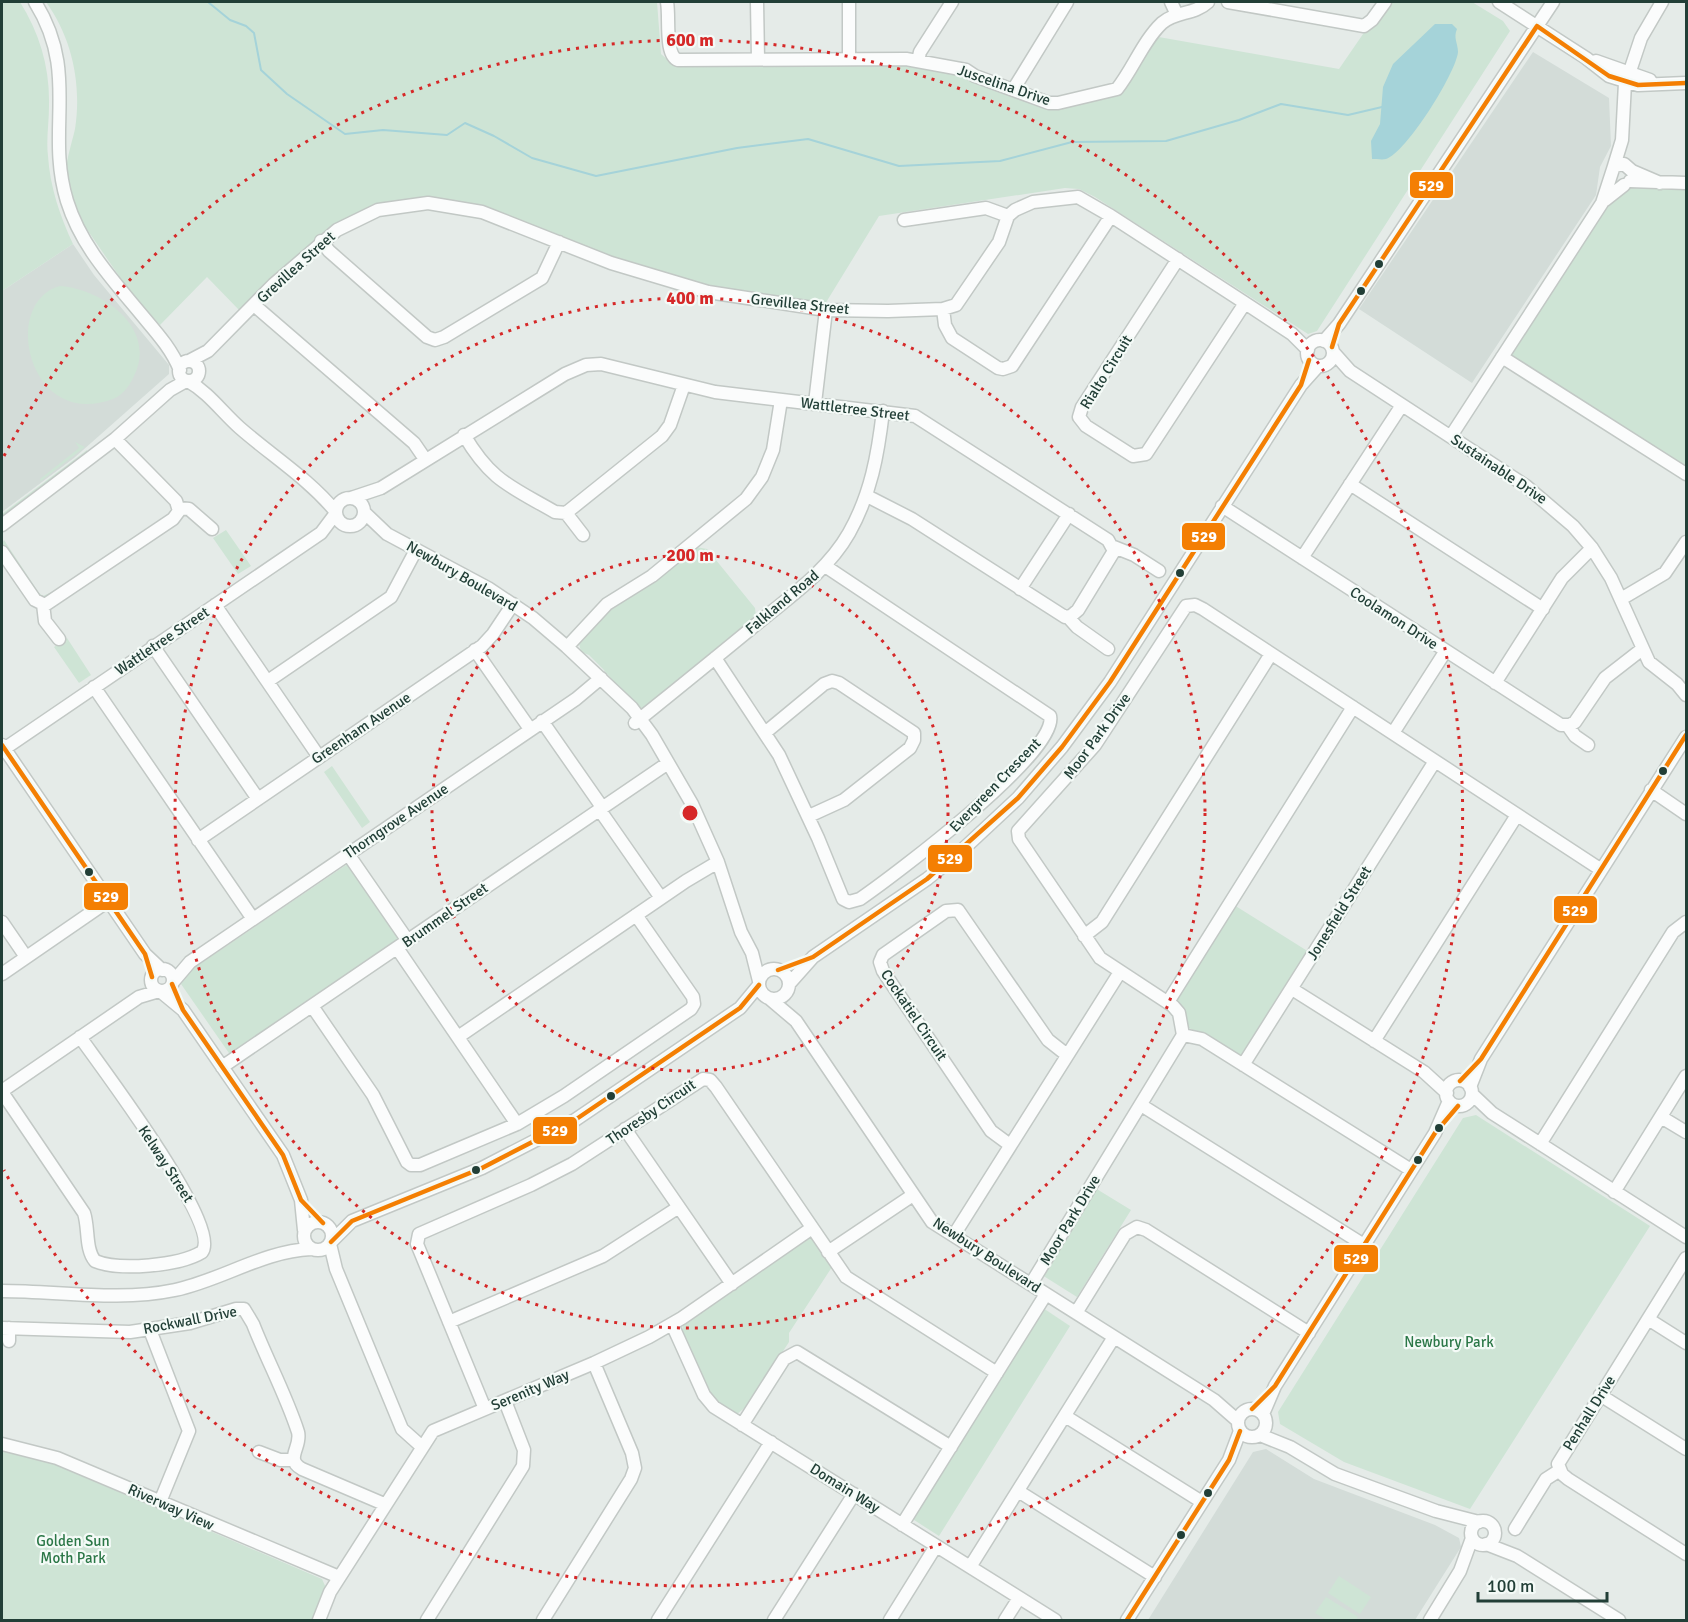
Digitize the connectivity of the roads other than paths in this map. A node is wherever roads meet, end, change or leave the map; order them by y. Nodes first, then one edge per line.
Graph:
1 (35, 2) edge
2 (667, 2) edge
3 (757, 2) edge
4 (849, 2) edge
5 (952, 2) edge
6 (1067, 2) edge
7 (1171, 2) edge
8 (1208, 2) edge
9 (1228, 2) edge
10 (1385, 2) edge
11 (1499, 2) edge
12 (1552, 2) edge
13 (1662, 2) edge
14 (1297, 8) edge
15 (1177, 15) junction
16 (1537, 26) junction
17 (849, 58) junction
18 (758, 59) junction
19 (918, 61) junction
20 (1627, 78) junction
21 (1686, 83) edge
22 (1013, 90) junction
23 (1622, 140) junction
24 (1614, 166) junction
25 (1628, 176) junction
26 (1611, 180) junction
27 (1686, 183) edge
28 (1602, 202) junction
29 (1008, 216) junction
30 (1111, 216) junction
31 (904, 220) dead end
32 (321, 241) junction
33 (559, 242) junction
34 (1178, 259) junction
35 (1245, 303) junction
36 (254, 305) junction
37 (943, 309) junction
38 (826, 310) junction
39 (1321, 353) junction
40 (1502, 357) junction
41 (189, 371) junction
42 (684, 385) junction
43 (781, 400) junction
44 (815, 403) junction
45 (1402, 405) junction
46 (883, 411) junction
47 (464, 435) junction
48 (1450, 436) junction
49 (115, 439) junction
50 (425, 459) junction
51 (1686, 474) edge
52 (1350, 484) junction
53 (381, 488) junction
54 (318, 491) junction
55 (867, 496) junction
56 (348, 498) junction
57 (1222, 506) junction
58 (179, 508) junction
59 (336, 512) junction
60 (365, 512) junction
61 (566, 513) junction
62 (1069, 514) junction
63 (2, 525) edge
64 (349, 526) junction
65 (212, 529) dead end
66 (321, 533) junction
67 (387, 534) junction
68 (583, 535) dead end
69 (1686, 542) edge
70 (1114, 548) junction
71 (1592, 548) junction
72 (416, 550) junction
73 (2, 552) edge
74 (1302, 558) junction
75 (825, 566) junction
76 (1159, 571) dead end
77 (1020, 589) junction
78 (1621, 598) junction
79 (43, 604) junction
80 (215, 604) junction
81 (513, 604) junction
82 (1543, 609) junction
83 (1068, 617) junction
84 (59, 639) dead end
85 (153, 646) junction
86 (567, 646) junction
87 (1108, 649) dead end
88 (475, 650) junction
89 (1641, 650) junction
90 (1445, 652) junction
91 (1271, 654) junction
92 (716, 658) junction
93 (601, 678) junction
94 (268, 681) junction
95 (1495, 683) junction
96 (1682, 685) edge
97 (94, 687) junction
98 (1686, 695) edge
99 (1353, 707) junction
100 (542, 721) junction
101 (638, 721) junction
102 (1568, 726) junction
103 (530, 729) junction
104 (766, 732) junction
105 (1393, 733) junction
106 (1686, 737) edge
107 (1588, 745) dead end
108 (3, 747) edge
109 (319, 757) junction
110 (1435, 761) junction
111 (668, 763) junction
112 (1651, 790) junction
113 (258, 799) junction
114 (601, 808) junction
115 (1517, 814) junction
116 (1686, 814) edge
117 (809, 816) junction
118 (198, 840) junction
119 (348, 854) junction
120 (718, 862) junction
121 (1600, 869) junction
122 (661, 898) junction
123 (108, 901) junction
124 (636, 915) junction
125 (253, 919) junction
126 (2, 922) edge
127 (1686, 922) edge
128 (1084, 936) junction
129 (403, 944) junction
130 (752, 952) junction
131 (26, 957) junction
132 (813, 957) junction
133 (190, 962) junction
134 (775, 970) junction
135 (1120, 972) junction
136 (2, 974) edge
137 (157, 974) junction
138 (173, 983) junction
139 (759, 983) junction
140 (789, 986) junction
141 (1292, 989) junction
142 (159, 991) junction
143 (139, 997) junction
144 (769, 998) junction
145 (1168, 1002) junction
146 (312, 1006) junction
147 (741, 1008) junction
148 (183, 1010) junction
149 (796, 1021) junction
150 (1183, 1035) junction
151 (81, 1037) junction
152 (458, 1037) junction
153 (1374, 1041) junction
154 (1067, 1055) junction
155 (1244, 1065) junction
156 (222, 1068) junction
157 (1686, 1076) edge
158 (2, 1092) edge
159 (1459, 1093) junction
160 (1141, 1105) junction
161 (1661, 1117) junction
162 (518, 1124) junction
163 (626, 1129) junction
164 (1686, 1132) edge
165 (1540, 1144) junction
166 (1010, 1145) junction
167 (1411, 1170) junction
168 (1614, 1192) junction
169 (913, 1195) junction
170 (301, 1200) junction
171 (679, 1207) junction
172 (352, 1221) junction
173 (324, 1223) junction
174 (812, 1228) junction
175 (304, 1231) junction
176 (954, 1235) junction
177 (1686, 1238) edge
178 (330, 1243) junction
179 (1364, 1245) junction
180 (312, 1249) junction
181 (280, 1252) junction
182 (828, 1252) junction
183 (1686, 1258) edge
184 (336, 1269) junction
185 (732, 1284) junction
186 (1031, 1284) junction
187 (2, 1291) edge
188 (1046, 1294) junction
189 (1076, 1313) junction
190 (1648, 1319) junction
191 (449, 1322) junction
192 (672, 1324) junction
193 (5, 1328) edge
194 (150, 1330) junction
195 (1309, 1333) junction
196 (1114, 1337) junction
197 (9, 1341) dead end
198 (1686, 1343) edge
199 (594, 1364) junction
200 (998, 1372) junction
201 (1600, 1395) junction
202 (1214, 1400) junction
203 (505, 1401) junction
204 (485, 1409) junction
205 (1257, 1413) junction
206 (1065, 1416) junction
207 (742, 1425) junction
208 (1247, 1431) junction
209 (771, 1442) junction
210 (2, 1444) edge
211 (421, 1446) junction
212 (951, 1447) junction
213 (1290, 1447) junction
214 (1686, 1449) edge
215 (259, 1452) dead end
216 (293, 1460) junction
217 (1560, 1470) junction
218 (1018, 1491) junction
219 (854, 1494) junction
220 (160, 1502) junction
221 (1202, 1502) junction
222 (384, 1504) junction
223 (1436, 1511) junction
224 (1479, 1522) junction
225 (902, 1525) junction
226 (1515, 1529) dead end
227 (1494, 1530) junction
228 (1472, 1537) junction
229 (1485, 1544) junction
230 (936, 1546) junction
231 (1686, 1554) edge
232 (1517, 1556) junction
233 (970, 1567) junction
234 (1460, 1571) junction
235 (339, 1577) junction
236 (1155, 1577) junction
237 (1019, 1598) junction
238 (319, 1620) edge
239 (427, 1620) edge
240 (543, 1620) edge
241 (658, 1620) edge
242 (774, 1620) edge
243 (890, 1620) edge
244 (1005, 1620) edge
245 (1055, 1620) edge
246 (1128, 1620) edge
247 (1430, 1620) edge
248 (1619, 1620) edge

1 - 41 street
2 - 18 street, Juscelina Drive
3 - 18 street
4 - 17 street
5 - 19 street
6 - 22 street
7 - 15 street
8 - 15 street, Juscelina Drive
9 - 14 street
10 - 14 street
11 - 16 street
12 - 16 street
13 - 20 street
15 - 22 street, Juscelina Drive
16 - 20 street
16 - 39 street
17 - 18 street, Juscelina Drive
17 - 19 street, Juscelina Drive
19 - 22 street, Juscelina Drive
20 - 21 street
20 - 23 street
23 - 24 street
23 - 25 street
24 - 25 street
24 - 26 street
25 - 26 street
25 - 27 street
25 - 28 street
26 - 28 street
28 - 40 street
29 - 30 street
29 - 31 street
29 - 37 street
30 - 34 street
30 - 37 street
32 - 33 street, Grevillea Street
32 - 33 street
32 - 36 street, Grevillea Street
33 - 38 street, Grevillea Street
34 - 35 street
34 - 35 street, Rialto Circuit
35 - 39 street
36 - 41 street, Grevillea Street
36 - 50 street
37 - 38 street, Grevillea Street
38 - 44 street
39 - 45 street, Sustainable Drive
39 - 57 street
40 - 48 street
40 - 51 street
41 - 49 street
41 - 54 street
42 - 43 street, Wattletree Street
42 - 47 street, Wattletree Street
42 - 61 street
43 - 44 street, Wattletree Street
43 - 86 street
44 - 46 street, Wattletree Street
45 - 48 street, Sustainable Drive
45 - 52 street
46 - 55 street, Falkland Road
46 - 62 street, Wattletree Street
47 - 50 street, Wattletree Street
47 - 61 street
48 - 71 street, Sustainable Drive
49 - 58 street
49 - 63 street
50 - 53 street, Wattletree Street
52 - 74 street
52 - 82 street
53 - 56 street, Wattletree Street
53 - 60 street, Wattletree Street
54 - 56 street
54 - 59 street
55 - 75 street, Falkland Road
55 - 77 street
56 - 59 street
56 - 60 street
57 - 74 street, Coolamon Drive
57 - 132 street
58 - 65 street
58 - 79 street
59 - 64 street
59 - 66 street, Wattletree Street
60 - 64 street
60 - 67 street, Newbury Boulevard
61 - 68 street
62 - 70 street, Wattletree Street
62 - 77 street
64 - 66 street, Wattletree Street
64 - 67 street, Newbury Boulevard
66 - 80 street, Wattletree Street
67 - 72 street, Newbury Boulevard
69 - 78 street
70 - 76 street, Wattletree Street
70 - 83 street
71 - 78 street, Sustainable Drive
71 - 82 street
72 - 81 street, Newbury Boulevard
72 - 94 street
73 - 79 street
74 - 90 street, Coolamon Drive
75 - 92 street, Falkland Road
75 - 117 street, Evergreen Crescent
77 - 83 street
78 - 89 street, Sustainable Drive
79 - 84 street
80 - 85 street, Wattletree Street
80 - 94 street
81 - 86 street, Newbury Boulevard
81 - 88 street, Greenham Avenue
82 - 95 street
83 - 87 street
85 - 97 street, Wattletree Street
85 - 113 street
86 - 93 street, Newbury Boulevard
88 - 103 street
88 - 109 street, Greenham Avenue
89 - 96 street, Sustainable Drive
89 - 102 street
90 - 95 street, Coolamon Drive
90 - 105 street
91 - 99 street, Moor Park Drive
91 - 128 street
91 - 128 street, Moor Park Drive
92 - 101 street, Falkland Road
92 - 104 street, Evergreen Crescent
93 - 100 street, Thorngrove Avenue
93 - 101 street, Newbury Boulevard
94 - 109 street
95 - 102 street, Coolamon Drive
96 - 98 street, Sustainable Drive
97 - 108 street, Wattletree Street
97 - 118 street
99 - 105 street, Moor Park Drive
99 - 145 street
100 - 103 street, Thorngrove Avenue
100 - 114 street
101 - 111 street, Newbury Boulevard
102 - 107 street, Coolamon Drive
103 - 119 street, Thorngrove Avenue
104 - 117 street, Evergreen Crescent
104 - 117 street
105 - 110 street, Moor Park Drive
106 - 112 street
108 - 123 street
109 - 113 street, Greenham Avenue
110 - 115 street, Moor Park Drive
110 - 141 street, Jonesfield Street
111 - 114 street, Brummel Street
111 - 120 street, Newbury Boulevard
112 - 116 street
112 - 121 street
113 - 118 street, Greenham Avenue
114 - 122 street
114 - 129 street, Brummel Street
115 - 121 street, Moor Park Drive
115 - 153 street
118 - 125 street
119 - 125 street, Thorngrove Avenue
119 - 129 street
120 - 122 street
120 - 130 street, Newbury Boulevard
121 - 159 street
122 - 124 street
123 - 131 street
123 - 137 street
124 - 152 street
124 - 162 street
125 - 133 street, Thorngrove Avenue
126 - 131 street
127 - 165 street
128 - 135 street, Moor Park Drive
129 - 146 street, Brummel Street
129 - 152 street
130 - 134 street, Newbury Boulevard
130 - 139 street, Newbury Boulevard
131 - 136 street
132 - 134 street
132 - 140 street
133 - 137 street, Thorngrove Avenue
133 - 138 street, Thorngrove Avenue
134 - 139 street
134 - 140 street
135 - 145 street, Moor Park Drive
135 - 154 street
137 - 138 street
137 - 142 street
137 - 143 street
138 - 142 street
138 - 148 street
139 - 144 street
139 - 147 street
140 - 144 street
140 - 149 street, Newbury Boulevard
141 - 153 street
141 - 155 street, Jonesfield Street
142 - 143 street
142 - 148 street
143 - 151 street
144 - 147 street
144 - 149 street, Newbury Boulevard
145 - 150 street, Moor Park Drive
146 - 156 street, Brummel Street
146 - 162 street
147 - 172 street
148 - 156 street
149 - 169 street, Newbury Boulevard
150 - 155 street
150 - 160 street, Moor Park Drive
151 - 158 street
151 - 158 street, Kelway Street
152 - 162 street
153 - 159 street
154 - 166 street
154 - 166 street, Cockatiel Circuit
155 - 167 street
156 - 170 street
157 - 161 street
159 - 165 street
159 - 167 street
160 - 179 street
160 - 186 street, Moor Park Drive
161 - 164 street
161 - 168 street
163 - 171 street
163 - 174 street, Thoresby Circuit
163 - 191 street, Thoresby Circuit
165 - 168 street
166 - 176 street
167 - 179 street
168 - 177 street
169 - 176 street, Newbury Boulevard
169 - 182 street
170 - 173 street
170 - 175 street
171 - 185 street
171 - 191 street
172 - 173 street
172 - 178 street
173 - 175 street
173 - 178 street
174 - 182 street, Thoresby Circuit
174 - 185 street, Serenity Way
175 - 180 street
175 - 181 street
176 - 186 street, Newbury Boulevard
178 - 180 street
178 - 184 street
179 - 195 street
180 - 181 street
180 - 184 street
181 - 187 street
182 - 200 street, Thoresby Circuit
183 - 190 street, Penhall Drive
184 - 211 street
185 - 192 street, Serenity Way
186 - 188 street, Newbury Boulevard
188 - 189 street, Newbury Boulevard
188 - 200 street
189 - 195 street
189 - 196 street, Newbury Boulevard
190 - 198 street
190 - 201 street, Penhall Drive
191 - 204 street, Thoresby Circuit
192 - 199 street, Serenity Way
192 - 207 street, Domain Way
193 - 194 street, Rockwall Drive
193 - 197 street, Rockwall Drive
194 - 216 street, Rockwall Drive
194 - 220 street
195 - 205 street
196 - 202 street, Newbury Boulevard
196 - 206 street
199 - 203 street, Serenity Way
199 - 240 street
200 - 212 street
201 - 214 street
201 - 217 street, Penhall Drive
202 - 205 street, Newbury Boulevard
202 - 208 street, Newbury Boulevard
203 - 204 street, Serenity Way
203 - 239 street
204 - 211 street, Serenity Way
205 - 208 street
205 - 208 street
205 - 213 street, Newbury Boulevard
206 - 218 street
206 - 221 street
207 - 209 street, Domain Way
207 - 212 street
208 - 213 street, Newbury Boulevard
208 - 221 street
209 - 219 street, Domain Way
209 - 241 street
210 - 220 street, Riverway View
211 - 222 street, Serenity Way
212 - 225 street
213 - 223 street, Newbury Boulevard
215 - 216 street
216 - 222 street
217 - 226 street
217 - 231 street, Penhall Drive
218 - 233 street
218 - 236 street
219 - 225 street, Domain Way
219 - 242 street
220 - 235 street, Riverway View
221 - 236 street
222 - 235 street, Serenity Way
223 - 224 street, Newbury Boulevard
223 - 228 street, Newbury Boulevard
224 - 227 street
224 - 228 street
225 - 230 street, Domain Way
227 - 229 street
227 - 232 street
228 - 229 street
228 - 234 street
229 - 232 street
229 - 234 street
230 - 233 street, Domain Way
230 - 243 street
232 - 248 street
233 - 237 street, Domain Way
234 - 247 street
235 - 238 street, Serenity Way
236 - 246 street
237 - 244 street
237 - 245 street, Domain Way

